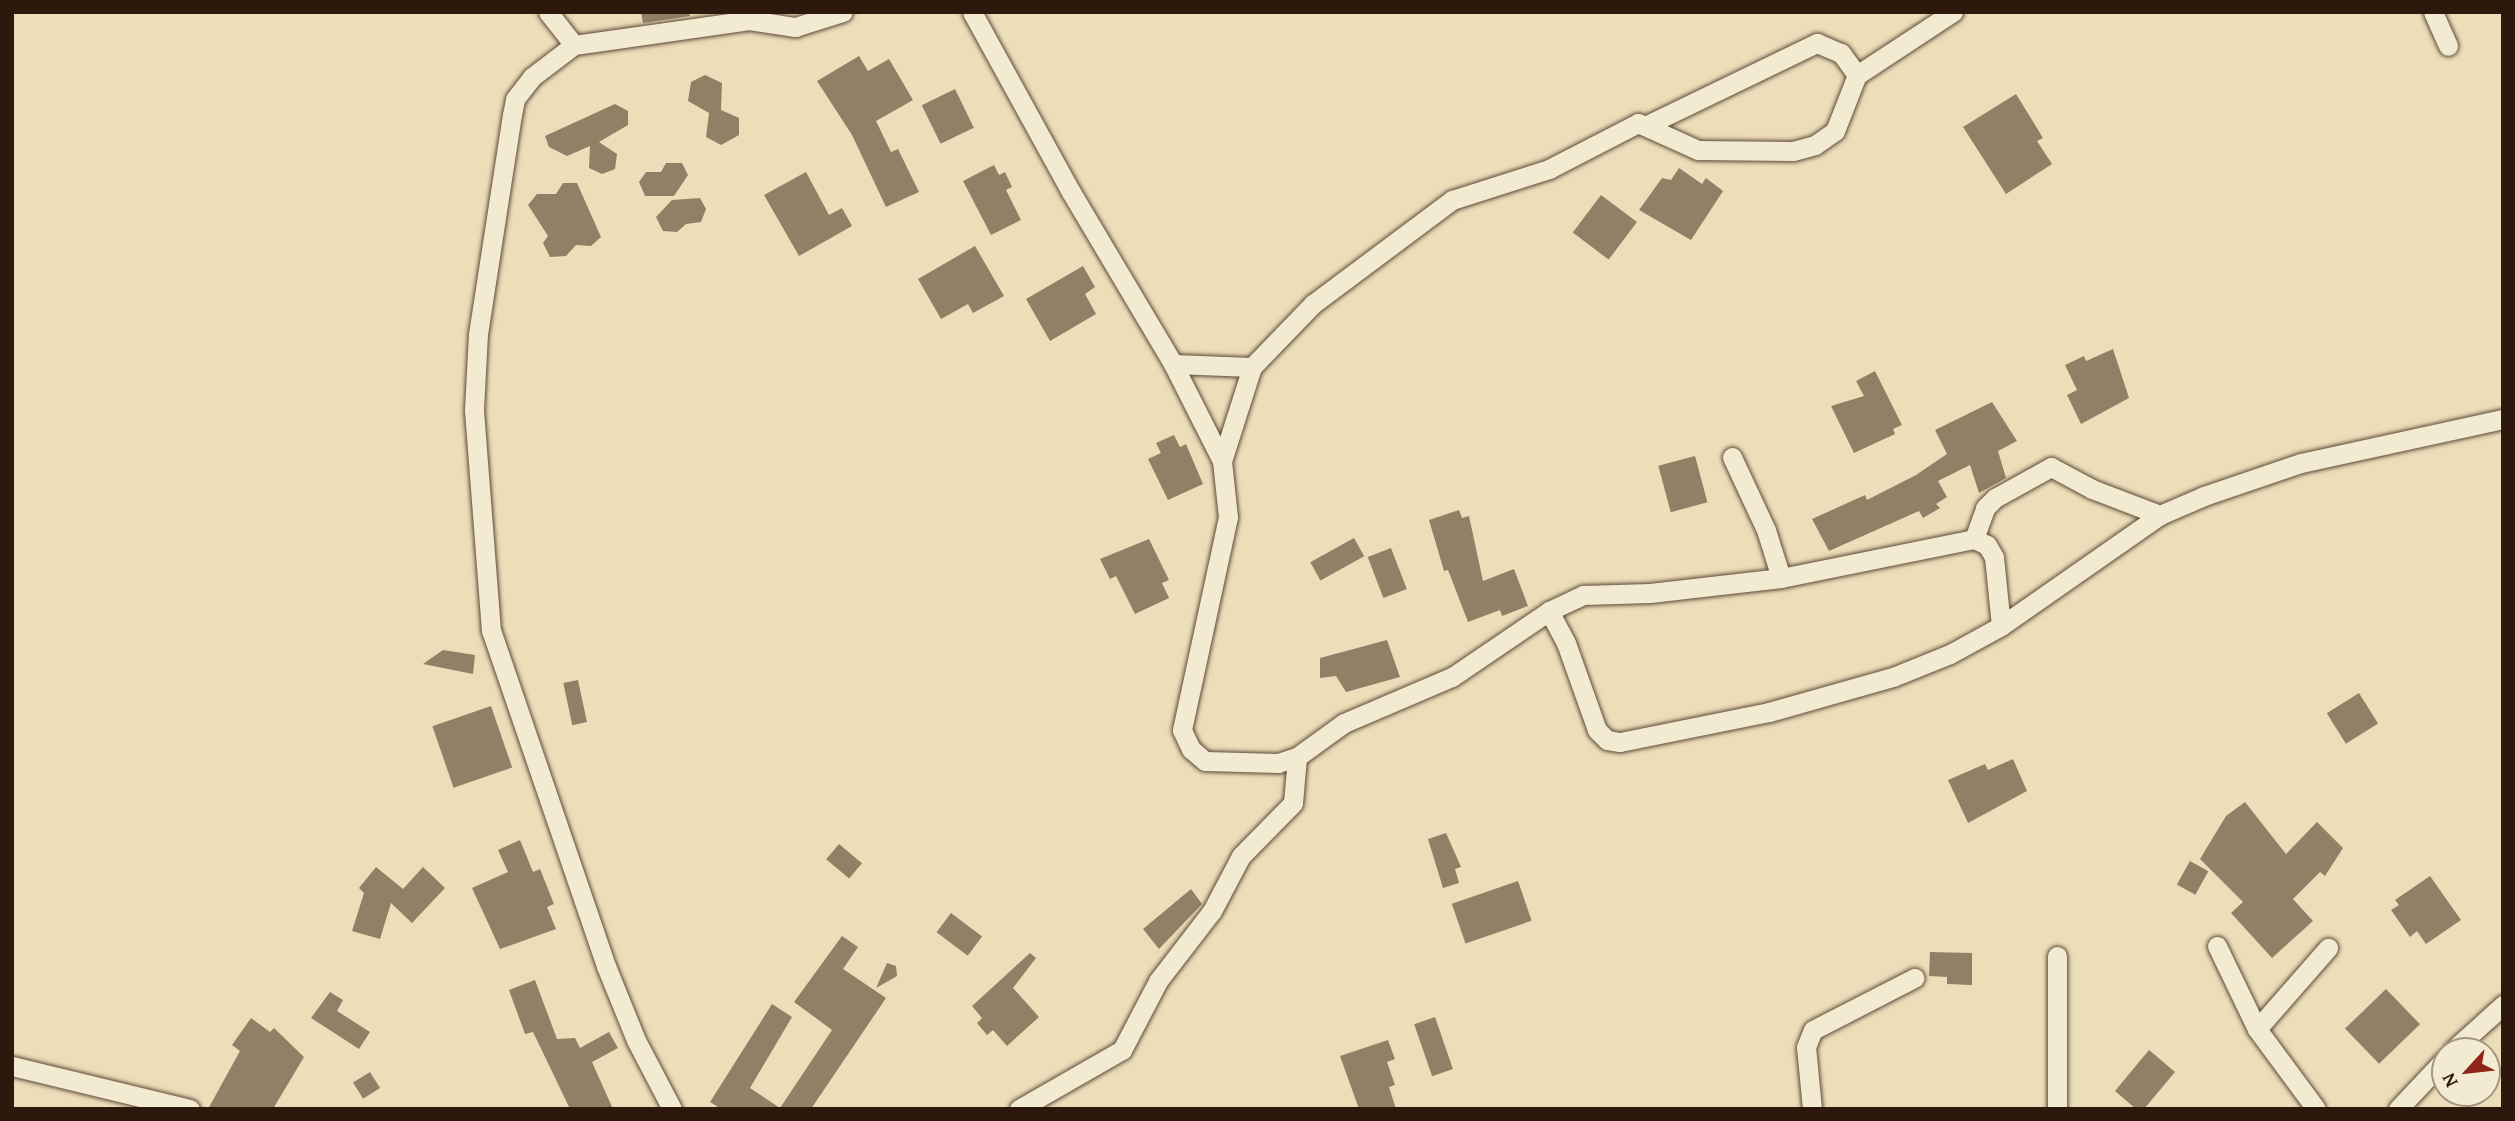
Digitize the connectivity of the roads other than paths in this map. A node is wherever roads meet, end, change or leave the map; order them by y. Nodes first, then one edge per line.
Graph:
1 (548, 12) edge
2 (843, 12) edge
3 (972, 12) edge
4 (1953, 12) edge
5 (2433, 12) edge
6 (574, 45) junction
7 (2448, 46) dead end
8 (1857, 75) junction
9 (1647, 125) junction
10 (1172, 364) junction
11 (1252, 367) junction
12 (2503, 419) edge
13 (1732, 457) dead end
14 (1222, 461) junction
15 (2160, 515) junction
16 (1975, 539) junction
17 (1781, 578) junction
18 (1549, 611) junction
19 (2001, 626) junction
20 (1297, 757) junction
21 (2217, 946) dead end
22 (2328, 947) dead end
23 (2057, 956) dead end
24 (1914, 978) dead end
25 (2503, 1005) edge
26 (2258, 1029) junction
27 (2468, 1037) edge
28 (12, 1066) edge
29 (2431, 1074) edge
30 (190, 1109) edge
31 (672, 1109) edge
32 (1018, 1109) edge
33 (1812, 1109) edge
34 (2057, 1109) edge
35 (2316, 1109) edge
36 (2398, 1109) edge

1 - 6 street
2 - 6 street
3 - 10 street
4 - 8 street
5 - 7 street
6 - 31 street
8 - 9 street
8 - 9 street
9 - 11 street
10 - 11 street
10 - 14 street
11 - 14 street
12 - 15 street
13 - 17 street
14 - 20 street
15 - 16 street
15 - 19 street
16 - 17 street
16 - 19 street
17 - 18 street
18 - 19 street
18 - 20 street
20 - 32 street
21 - 26 street
22 - 26 street
23 - 34 street
24 - 33 street
25 - 27 street
26 - 35 street
28 - 30 street
29 - 36 street

